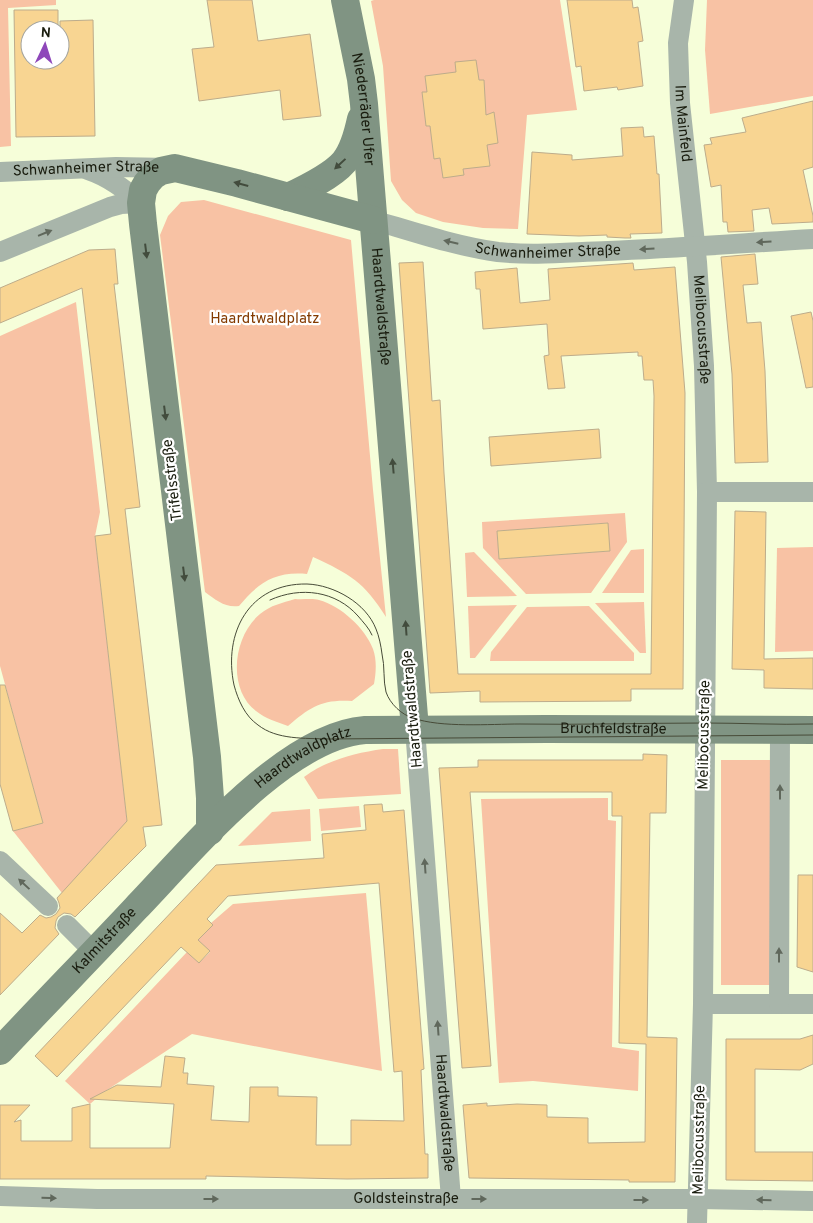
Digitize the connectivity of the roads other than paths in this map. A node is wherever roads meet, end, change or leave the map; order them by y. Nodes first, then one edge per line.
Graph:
1 (345, 0) edge
2 (684, 0) edge
3 (364, 104) junction
4 (82, 168) junction
5 (174, 168) junction
6 (0, 172) edge
7 (288, 197) junction
8 (141, 203) junction
9 (373, 220) junction
10 (813, 239) edge
11 (696, 247) junction
12 (0, 252) edge
13 (707, 492) junction
14 (813, 492) edge
15 (415, 729) junction
16 (704, 730) junction
17 (780, 730) junction
18 (813, 730) edge
19 (207, 757) junction
20 (260, 784) junction
21 (210, 831) junction
22 (0, 861) edge
23 (48, 906) dead end
24 (68, 925) dead end
25 (94, 952) junction
26 (703, 1004) junction
27 (778, 1004) junction
28 (813, 1004) edge
29 (0, 1051) edge
30 (0, 1196) edge
31 (451, 1199) junction
32 (699, 1199) junction
33 (813, 1201) edge
34 (697, 1223) edge

1 - 3 street, Niederräder Ufer
2 - 11 street, Im Mainfeld
3 -> 7 street
3 - 9 street, Niederräder Ufer
4 - 5 street, Schwanheimer Straße
4 - 6 street, Schwanheimer Straße
4 - 8 street
7 -> 5 street, Schwanheimer Straße
5 - 8 street, Trifelsstraße
7 - 9 street, Schwanheimer Straße
12 -> 8 street
8 -> 19 street, Trifelsstraße
11 -> 9 street, Schwanheimer Straße
15 -> 9 street, Haardtwaldstraße
10 -> 11 street, Schwanheimer Straße
11 - 13 street, Melibocusstraße
13 - 14 street
13 - 16 street, Melibocusstraße
15 - 16 street, Bruchfeldstraße
15 - 20 street, Haardtwaldplatz
31 -> 15 street, Haardtwaldstraße
16 - 17 street, Bruchfeldstraße
16 - 26 street, Melibocusstraße
17 - 18 street, Bruchfeldstraße
27 -> 17 street
19 - 20 street, Trifelsstraße
19 - 21 street, Trifelsstraße
20 - 21 street, Haardtwaldplatz
21 - 25 street, Kalmitstraße
23 -> 22 street
24 - 25 street
25 - 29 street, Kalmitstraße
26 - 27 street
26 - 32 street, Melibocusstraße
27 - 28 street
30 -> 31 street, Goldsteinstraße
31 -> 32 street, Goldsteinstraße
33 -> 32 street, Goldsteinstraße
32 - 34 street, Melibocusstraße

